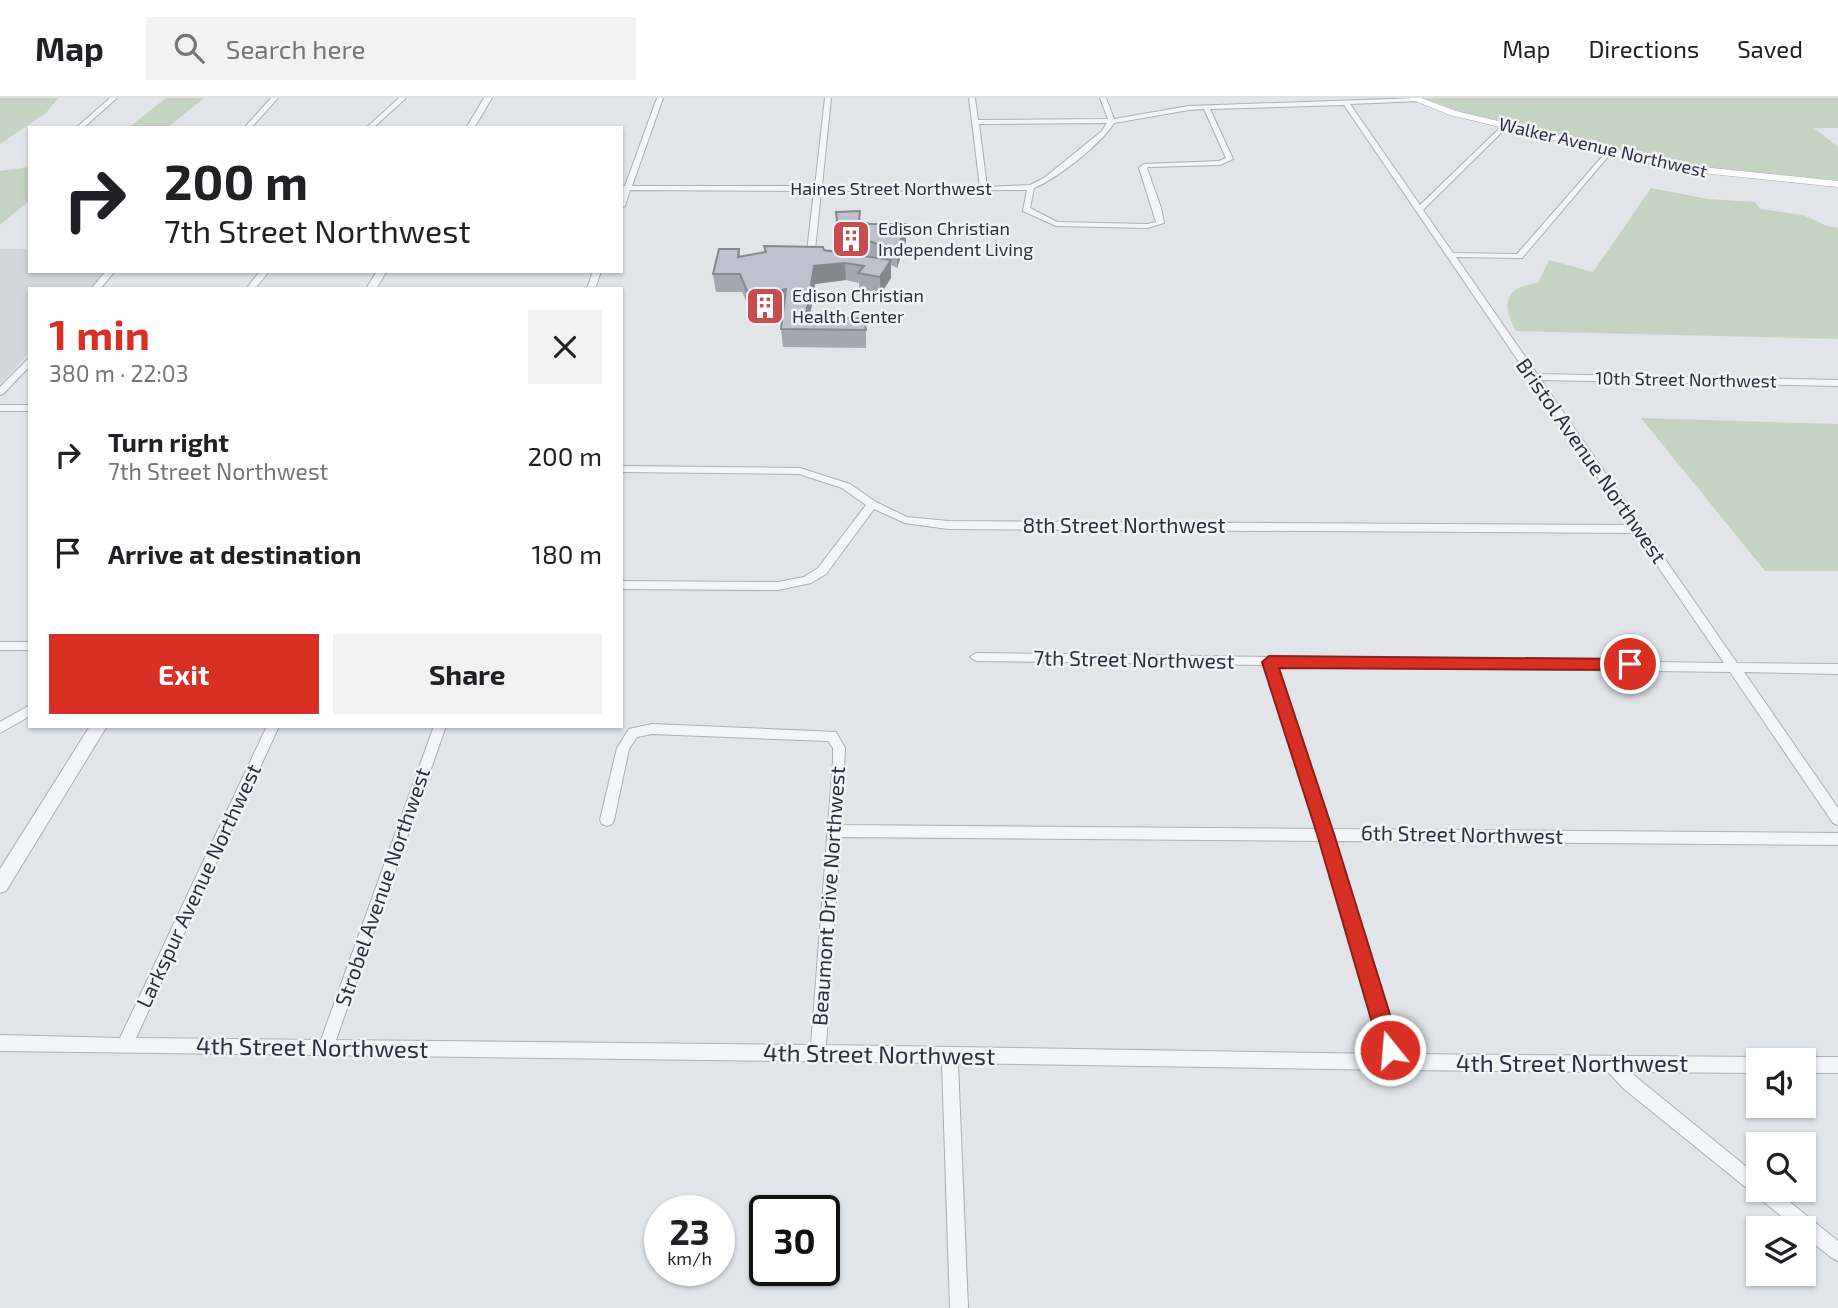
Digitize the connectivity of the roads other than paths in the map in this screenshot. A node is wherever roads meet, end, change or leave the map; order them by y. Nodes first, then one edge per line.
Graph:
1 (114, 98) edge
2 (275, 98) edge
3 (403, 98) edge
4 (488, 98) edge
5 (660, 98) edge
6 (828, 98) edge
7 (972, 98) edge
8 (1103, 98) edge
9 (1416, 99) edge
10 (1345, 102) junction
11 (1206, 107) junction
12 (1112, 121) junction
13 (975, 122) junction
14 (81, 126) edge
15 (249, 126) edge
16 (371, 126) edge
17 (471, 126) edge
18 (1505, 126) junction
19 (1609, 152) junction
20 (1838, 184) edge
21 (1031, 187) junction
22 (625, 188) edge
23 (984, 189) junction
24 (819, 190) junction
25 (1420, 209) junction
26 (1160, 223) joint
27 (1450, 255) junction
28 (810, 261) edge
29 (109, 273) edge
30 (263, 273) edge
31 (97, 287) edge
32 (252, 287) edge
33 (28, 362) edge
34 (1533, 377) junction
35 (1838, 383) edge
36 (0, 392) edge
37 (0, 408) edge
38 (28, 408) edge
39 (623, 469) edge
40 (872, 504) junction
41 (1639, 529) junction
42 (623, 584) edge
43 (0, 646) edge
44 (28, 646) edge
45 (976, 657) dead end
46 (1269, 662) junction
47 (1733, 665) junction
48 (1838, 668) edge
49 (28, 711) edge
50 (0, 728) edge
51 (98, 728) edge
52 (272, 728) edge
53 (439, 728) edge
54 (1838, 819) edge
55 (607, 820) dead end
56 (833, 831) junction
57 (1326, 834) junction
58 (1838, 839) edge
59 (0, 885) edge
60 (0, 1043) edge
61 (124, 1046) junction
62 (326, 1047) junction
63 (818, 1054) junction
64 (950, 1058) junction
65 (1395, 1064) junction
66 (1611, 1064) junction
67 (1746, 1065) edge
68 (1816, 1065) edge
69 (1838, 1065) edge
70 (1746, 1178) edge
71 (1776, 1202) edge
72 (1838, 1252) edge
73 (959, 1308) edge

1 - 14 street
2 - 15 street
3 - 16 street
4 - 17 street
5 - 22 street
6 - 24 street
7 - 13 street
8 - 12 street
9 - 10 street
9 - 18 main road, Walker Avenue Northwest
10 - 11 street
10 - 25 street, Bristol Avenue Northwest
11 - 12 street
11 - 26 street
12 - 13 street
12 - 21 street, Haines Street Northwest
13 - 23 street
18 - 19 main road, Walker Avenue Northwest
18 - 25 street
19 - 20 main road, Walker Avenue Northwest
19 - 27 street
21 - 23 street, Haines Street Northwest
21 - 26 street
22 - 24 street, Haines Street Northwest
23 - 24 street, Haines Street Northwest
24 - 28 street
25 - 27 street, Bristol Avenue Northwest
27 - 34 street, Bristol Avenue Northwest
29 - 31 street
30 - 32 street
33 - 36 street
34 - 35 street, 10th Street Northwest
34 - 41 street, Bristol Avenue Northwest
37 - 38 street
39 - 40 street, 8th Street Northwest
40 - 41 street, 8th Street Northwest
40 - 42 street
41 - 47 street, Bristol Avenue Northwest
43 - 44 street
45 - 46 street, 7th Street Northwest
46 - 47 street, 7th Street Northwest
46 - 57 street
47 - 48 street, 7th Street Northwest
47 - 54 street, Bristol Avenue Northwest
49 - 50 street
51 - 59 street
52 - 61 street, Larkspur Avenue Northwest
53 - 62 street, Strobel Avenue Northwest
55 - 56 street, Beaumont Drive Northwest
56 - 57 street, 6th Street Northwest
56 - 63 street, Beaumont Drive Northwest
57 - 58 street, 6th Street Northwest
57 - 65 street
60 - 61 street, 4th Street Northwest
61 - 62 street, 4th Street Northwest
62 - 63 street, 4th Street Northwest
63 - 64 street, 4th Street Northwest
64 - 65 street, 4th Street Northwest
64 - 73 street
65 - 66 street, 4th Street Northwest
66 - 67 street, 4th Street Northwest
66 - 70 street
68 - 69 street
71 - 72 street

